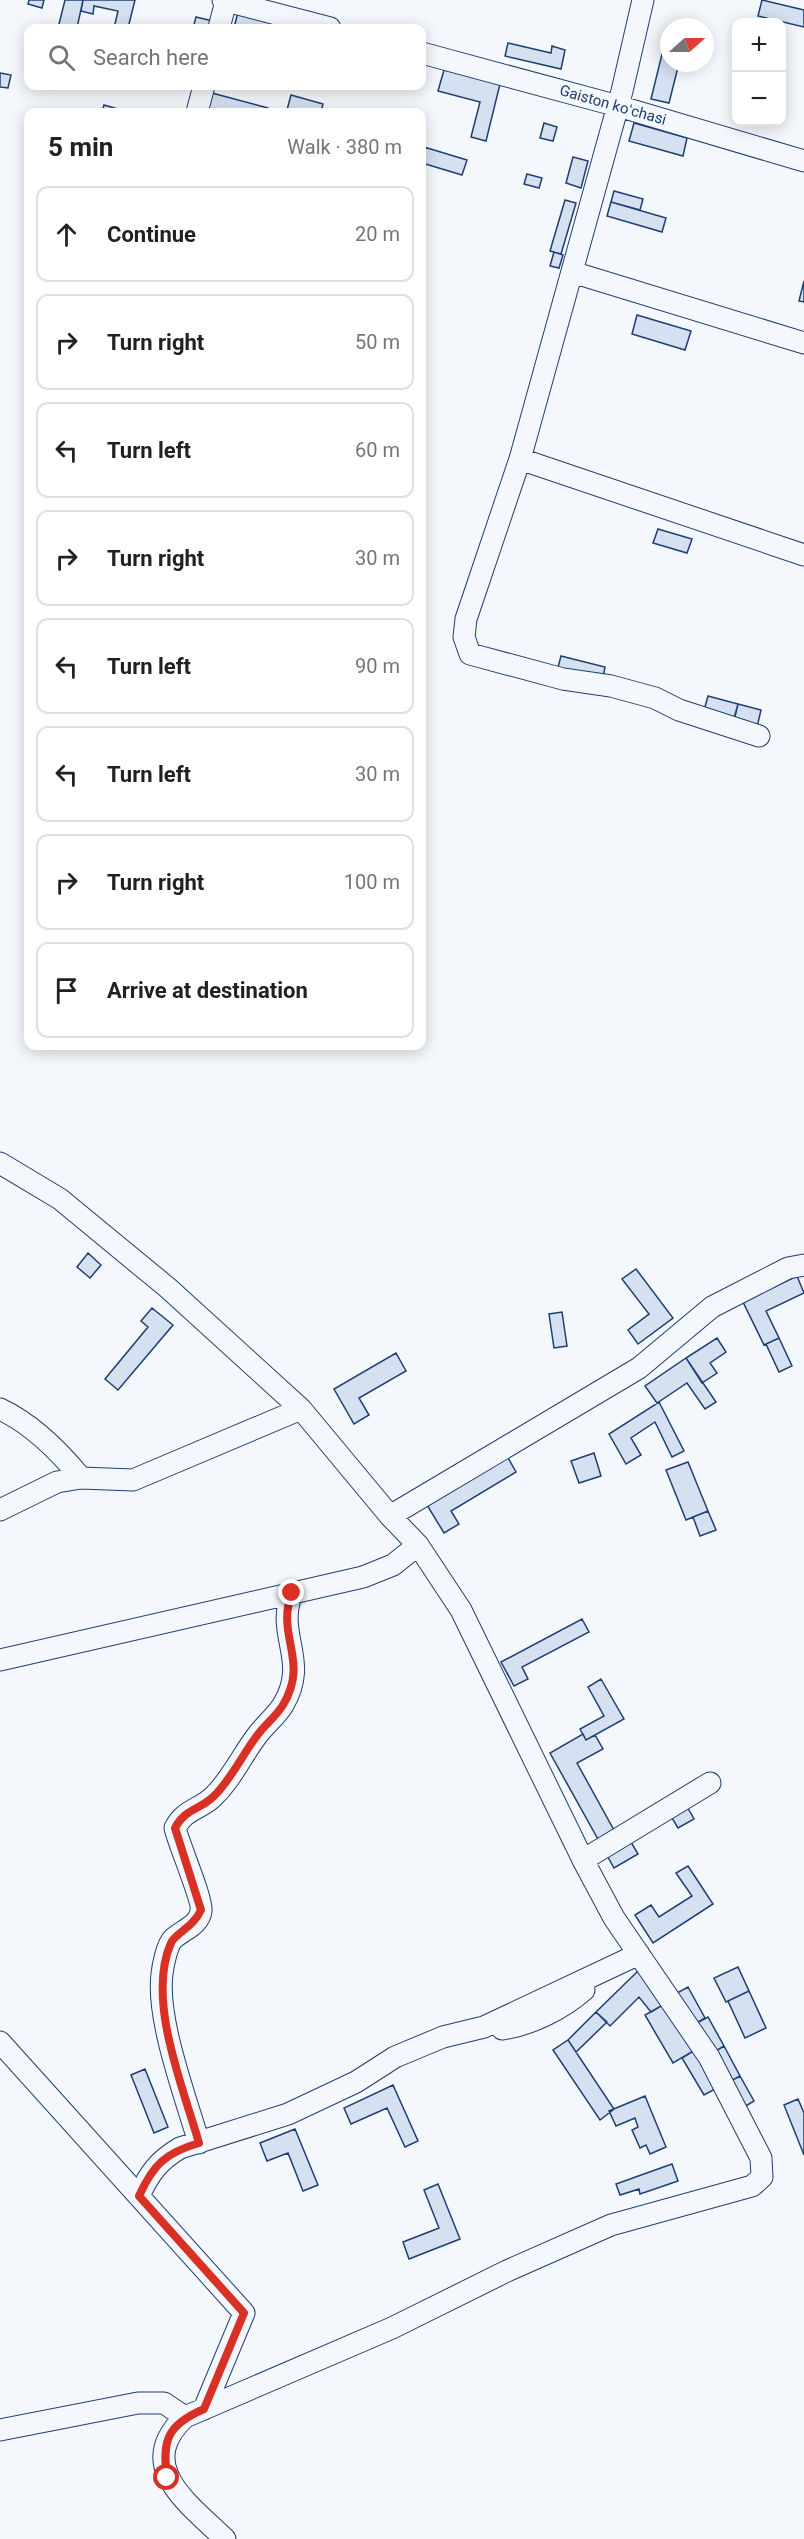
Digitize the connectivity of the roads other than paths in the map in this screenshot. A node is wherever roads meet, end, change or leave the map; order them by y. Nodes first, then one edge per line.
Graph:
1 (225, 0) edge
2 (643, 0) edge
3 (220, 24) edge
4 (315, 24) edge
5 (426, 54) edge
6 (203, 90) edge
7 (618, 105) junction
8 (198, 108) edge
9 (804, 161) edge
10 (572, 272) junction
11 (804, 343) edge
12 (520, 459) junction
13 (804, 555) edge
14 (759, 736) dead end
15 (0, 1163) edge
16 (804, 1265) edge
17 (0, 1409) edge
18 (301, 1409) junction
19 (81, 1478) junction
20 (0, 1510) edge
21 (390, 1516) junction
22 (418, 1545) junction
23 (292, 1593) junction
24 (0, 1660) edge
25 (710, 1783) dead end
26 (583, 1860) junction
27 (639, 1954) junction
28 (0, 2042) edge
29 (199, 2143) junction
30 (139, 2196) junction
31 (195, 2413) junction
32 (0, 2430) edge
33 (225, 2539) edge

1 - 3 street
1 - 4 street
2 - 7 street
5 - 7 street, Gaiston koʻchasi
6 - 8 street
7 - 9 street, Gaiston koʻchasi
7 - 10 street
10 - 11 street
10 - 12 street
12 - 13 street
12 - 14 street
15 - 18 street
16 - 21 street
17 - 19 street
18 - 19 street
18 - 21 street
19 - 20 street
21 - 22 street
22 - 23 street
22 - 26 street
23 - 24 street
23 - 29 street
25 - 26 street
26 - 27 street
27 - 29 street
27 - 31 street
28 - 30 street
29 - 30 street
30 - 31 street
31 - 32 street
31 - 33 street

